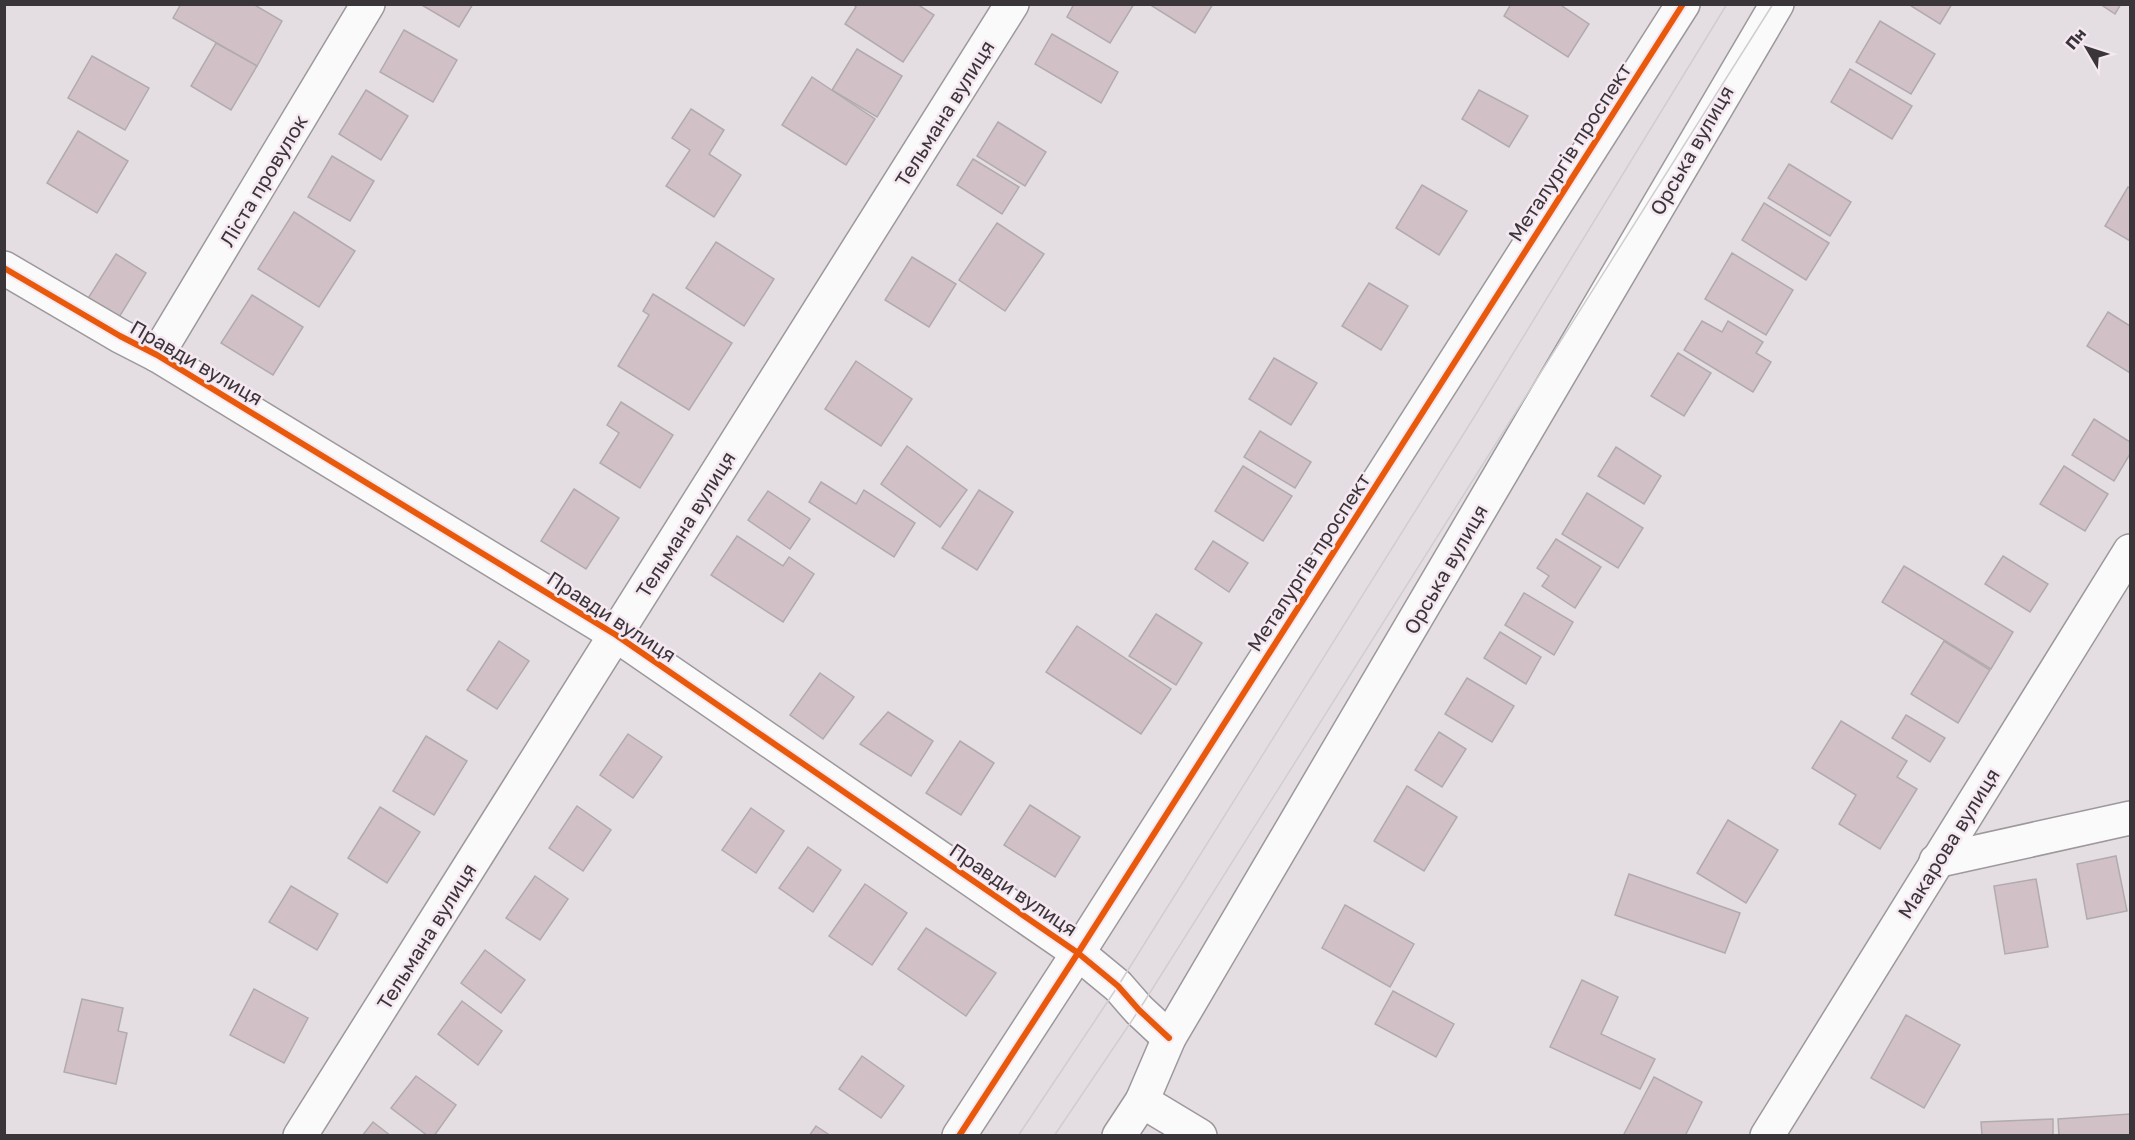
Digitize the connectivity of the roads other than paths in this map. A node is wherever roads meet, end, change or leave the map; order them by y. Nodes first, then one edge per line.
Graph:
1 (368, 4) edge
2 (1012, 4) edge
3 (1683, 4) edge
4 (1777, 4) edge
5 (4, 268) edge
6 (157, 355) junction
7 (2130, 550) edge
8 (616, 635) junction
9 (2130, 818) edge
10 (1936, 861) junction
11 (1078, 953) junction
12 (1169, 1038) junction
13 (1142, 1101) junction
14 (300, 1136) edge
15 (959, 1136) edge
16 (1119, 1136) edge
17 (1200, 1136) edge
18 (1767, 1136) edge

1 - 6 street, Ліста провулок
2 - 8 street, Тельмана вулиця
3 - 11 street, Металургів проспект
4 - 12 street, Орська вулиця
5 - 6 street, Правди вулиця
6 - 8 street, Правди вулиця
7 - 10 street, Макарова вулиця
8 - 11 street, Правди вулиця
8 - 14 street, Тельмана вулиця
9 - 10 street
10 - 18 street, Макарова вулиця
11 - 12 street, Правди вулиця
11 - 15 street, Металургів проспект
12 - 13 street, Орська вулиця
13 - 16 street, Орська вулиця
13 - 17 street

